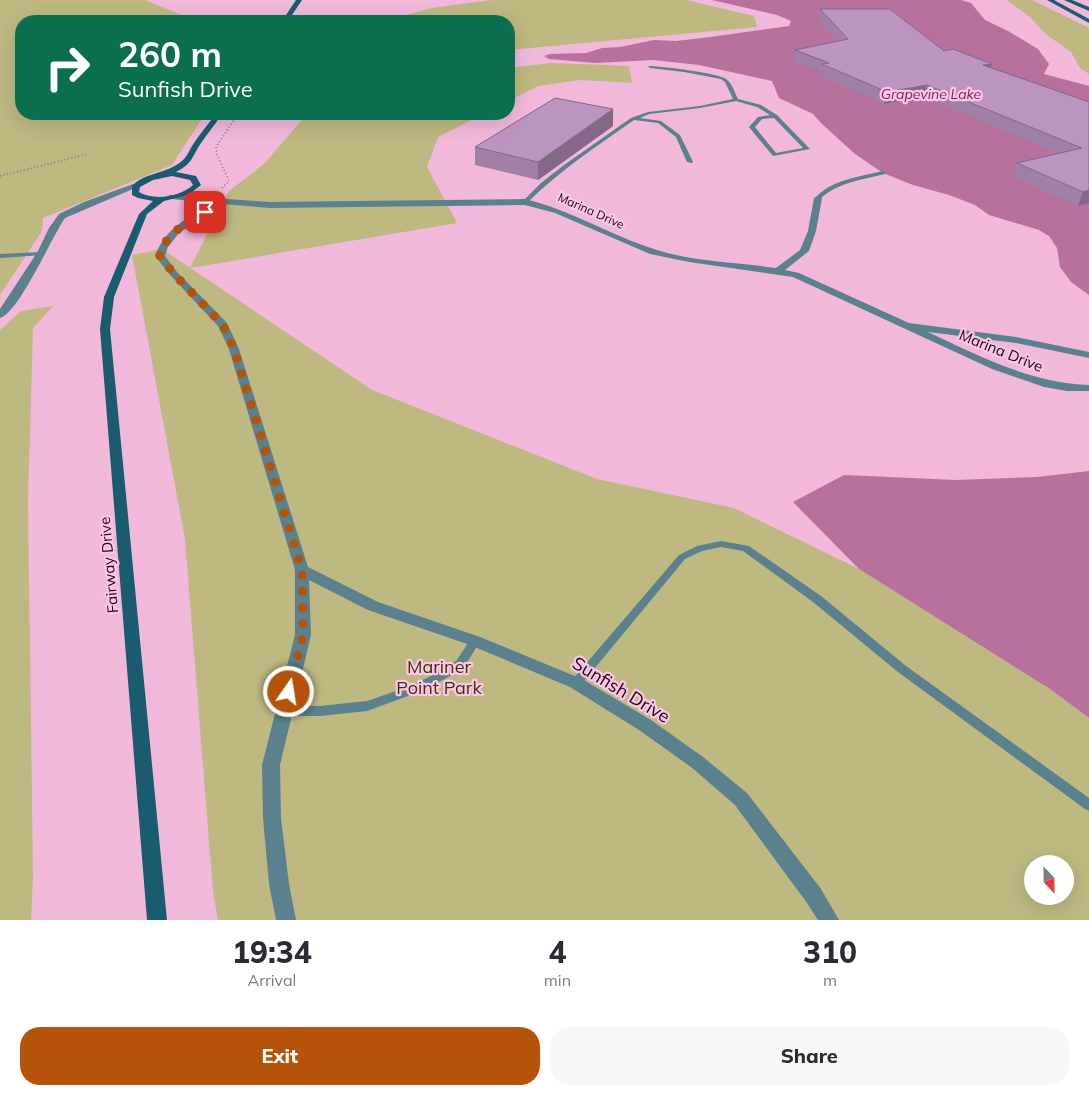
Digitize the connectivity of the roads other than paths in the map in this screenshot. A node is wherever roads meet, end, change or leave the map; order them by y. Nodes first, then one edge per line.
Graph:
1 (300, 0) edge
2 (1068, 0) edge
3 (1075, 0) edge
4 (1051, 1) edge
5 (1089, 9) edge
6 (289, 15) edge
7 (1089, 21) edge
8 (650, 67) dead end
9 (736, 100) junction
10 (775, 116) junction
11 (632, 119) junction
12 (215, 120) edge
13 (191, 157) junction
14 (690, 162) dead end
15 (883, 174) dead end
16 (160, 176) junction
17 (195, 181) junction
18 (138, 193) junction
19 (168, 198) junction
20 (818, 198) joint
21 (220, 202) junction
22 (525, 202) junction
23 (143, 214) junction
24 (41, 254) junction
25 (0, 256) edge
26 (778, 271) junction
27 (0, 315) edge
28 (907, 326) junction
29 (1089, 355) edge
30 (1089, 388) edge
31 (302, 570) junction
32 (475, 641) junction
33 (576, 683) junction
34 (285, 711) junction
35 (1089, 805) edge
36 (157, 920) edge
37 (286, 920) edge
38 (829, 920) edge

1 - 6 street
2 - 3 lane
2 - 4 street
2 - 5 street
4 - 7 street
8 - 9 lane
9 - 10 lane
9 - 11 lane
10 - 10 lane
11 - 14 lane
11 - 22 lane
12 - 13 street
13 - 16 street
13 - 17 street
15 - 20 lane
16 - 17 street
16 - 18 street
17 - 19 street, Fairway Drive
17 - 21 street, Marina Drive
18 - 19 street, Fairway Drive
18 - 23 street, Fairway Drive
18 - 24 street
19 - 21 street, Marina Drive
19 - 23 street, Fairway Drive
20 - 26 street
21 - 22 street, Marina Drive
21 - 31 street
22 - 26 street, Marina Drive
23 - 36 street, Fairway Drive
24 - 25 lane
24 - 27 street
26 - 28 street, Marina Drive
28 - 29 street, Marina Drive
28 - 30 street, Marina Drive
31 - 32 street, Sunfish Drive
31 - 34 street
32 - 33 street, Sunfish Drive
32 - 34 lane
33 - 35 lane
33 - 38 street, Sunfish Drive
34 - 37 street

